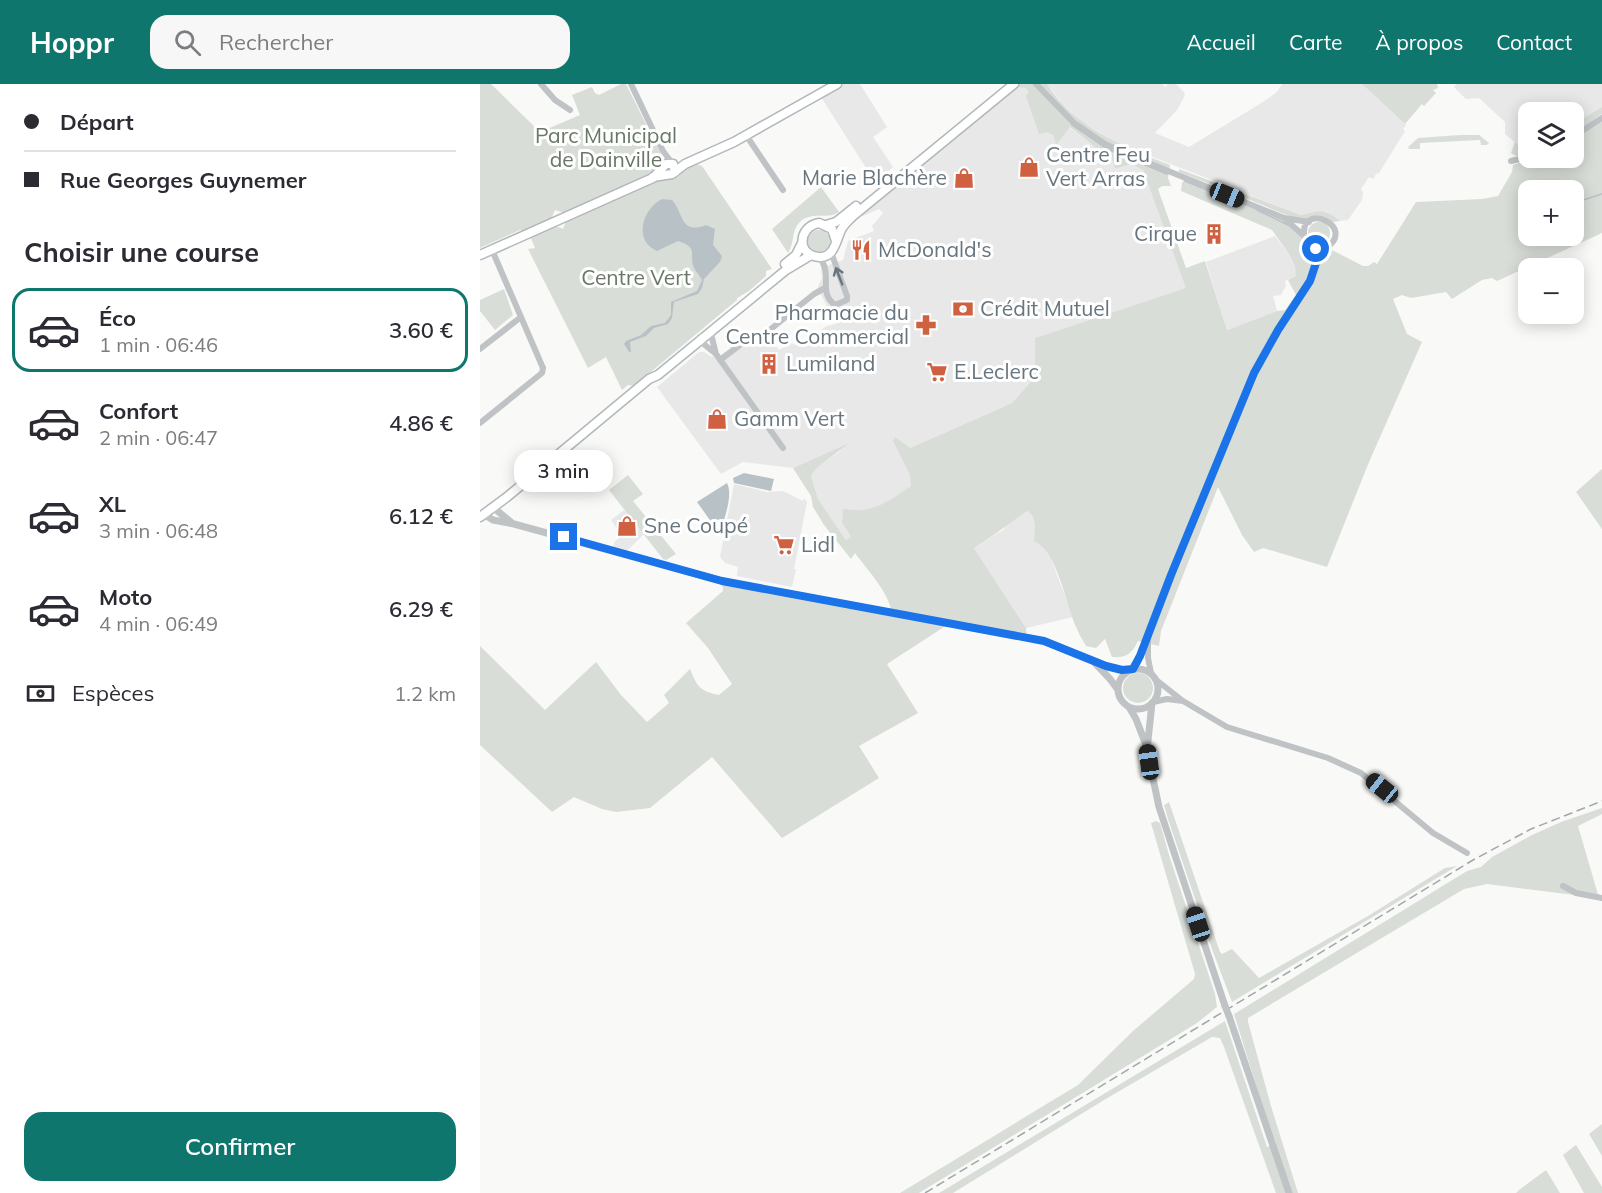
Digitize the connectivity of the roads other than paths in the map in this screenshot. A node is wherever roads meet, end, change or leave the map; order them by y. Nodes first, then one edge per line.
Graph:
1 (541, 84) edge
2 (631, 84) edge
3 (1005, 84) edge
4 (1014, 84) edge
5 (835, 85) edge
6 (1038, 85) edge
7 (570, 110) dead end
8 (1602, 118) edge
9 (1584, 130) edge
10 (746, 135) junction
11 (1518, 159) edge
12 (1511, 161) dead end
13 (670, 168) junction
14 (783, 190) dead end
15 (1284, 218) junction
16 (1309, 222) junction
17 (826, 225) junction
18 (1304, 235) junction
19 (836, 241) junction
20 (802, 243) junction
21 (1313, 248) junction
22 (1326, 248) junction
23 (492, 250) junction
24 (831, 252) junction
25 (480, 255) edge
26 (815, 256) junction
27 (1316, 263) junction
28 (825, 288) junction
29 (521, 317) junction
30 (714, 326) junction
31 (700, 341) junction
32 (480, 349) edge
33 (718, 357) junction
34 (649, 379) junction
35 (480, 423) edge
36 (783, 448) dead end
37 (494, 508) junction
38 (482, 518) edge
39 (514, 524) junction
40 (1148, 637) junction
41 (1091, 659) junction
42 (1131, 670) junction
43 (1153, 676) junction
44 (1118, 690) junction
45 (1183, 701) junction
46 (1152, 703) junction
47 (1129, 707) junction
48 (1148, 750) junction
49 (1467, 853) dead end
50 (1563, 886) dead end
51 (1602, 898) edge
52 (1288, 1193) edge

1 - 7 street
2 - 13 street
3 - 17 main road
4 - 19 main road
5 - 10 main road
6 - 15 street
8 - 9 street
10 - 13 main road
10 - 14 street
11 - 12 street
13 - 23 main road
15 - 16 street
15 - 18 street
16 - 18 street
16 - 22 street
17 - 19 main road
17 - 20 main road
18 - 21 street
19 - 24 main road
20 - 26 main road
20 - 30 main road
21 - 22 street
21 - 27 street
22 - 27 street
23 - 25 main road
23 - 29 street
24 - 26 main road
28 -> 24 street
26 - 28 street
26 - 30 main road
27 - 40 street
28 - 33 street
29 - 32 street
29 - 35 street
30 - 31 main road
30 - 33 street
30 - 34 main road
31 - 33 street
31 - 34 main road
33 - 36 street
34 - 37 main road
37 - 38 main road
37 - 39 street
38 - 39 street
39 - 41 street
40 - 42 street
40 - 43 street
41 - 42 street
41 - 44 street
42 - 43 street
42 - 44 street
43 - 45 street
43 - 46 street
44 - 47 street
45 - 46 street
45 - 49 street
46 - 47 street
46 - 48 street
47 - 48 street
48 - 52 street, bridge
50 - 51 street

